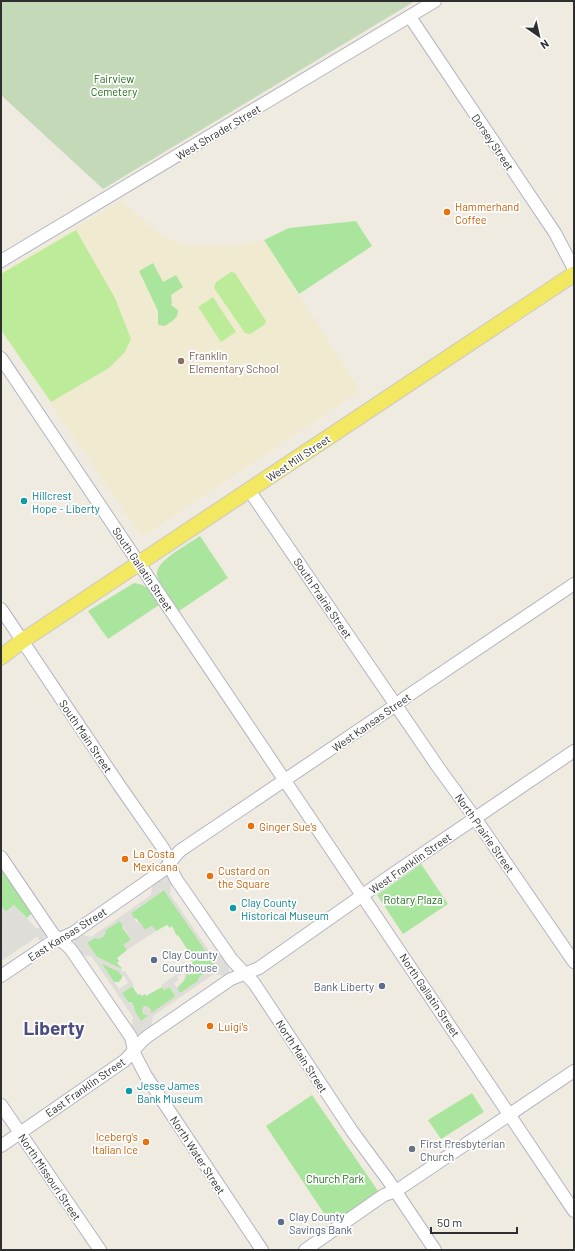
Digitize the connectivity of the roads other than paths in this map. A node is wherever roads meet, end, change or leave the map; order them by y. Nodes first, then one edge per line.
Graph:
1 (435, 1) edge
2 (410, 17) junction
3 (1, 261) edge
4 (574, 269) edge
5 (574, 274) edge
6 (1, 358) edge
7 (249, 490) junction
8 (139, 563) junction
9 (574, 584) edge
10 (1, 609) edge
11 (22, 641) junction
12 (1, 656) edge
13 (396, 705) junction
14 (574, 751) edge
15 (285, 780) junction
16 (475, 818) junction
17 (1, 857) edge
18 (171, 863) junction
19 (362, 895) junction
20 (59, 940) junction
21 (574, 962) edge
22 (246, 974) junction
23 (1, 976) edge
24 (134, 1051) junction
25 (574, 1071) edge
26 (1, 1104) edge
27 (510, 1115) junction
28 (20, 1133) junction
29 (1, 1146) edge
30 (396, 1191) junction
31 (574, 1211) edge
32 (100, 1250) edge
33 (262, 1250) edge
34 (305, 1250) edge
35 (435, 1250) edge

1 - 2 street, West Shrader Street
2 - 3 street, West Shrader Street
2 - 4 street, Dorsey Street
5 - 7 main road, West Mill Street
6 - 8 street, South Gallatin Street
7 - 8 main road, West Mill Street
7 - 13 street, South Prairie Street
8 - 11 main road, West Mill Street
8 - 15 street, South Gallatin Street
9 - 13 street, West Kansas Street
10 - 11 street, South Main Street
11 - 12 main road, West Mill Street
11 - 18 street, South Main Street
13 - 15 street, West Kansas Street
13 - 16 street, North Prairie Street
14 - 16 street, West Franklin Street
15 - 18 street, West Kansas Street
15 - 19 street, North Gallatin Street
16 - 19 street, West Franklin Street
16 - 21 street, North Prairie Street
17 - 20 street, North Water Street
18 - 20 street, East Kansas Street
18 - 22 street, North Main Street
19 - 22 street, West Franklin Street
19 - 27 street, North Gallatin Street
20 - 23 street, East Kansas Street
20 - 24 street, North Water Street
22 - 24 street, East Franklin Street
22 - 30 street, North Main Street
24 - 28 street, East Franklin Street
24 - 33 street, North Water Street
25 - 27 street
26 - 28 street, North Missouri Street
27 - 30 street
27 - 31 street, North Gallatin Street
28 - 29 street, East Franklin Street
28 - 32 street, North Missouri Street
30 - 34 street
30 - 35 street, North Main Street

